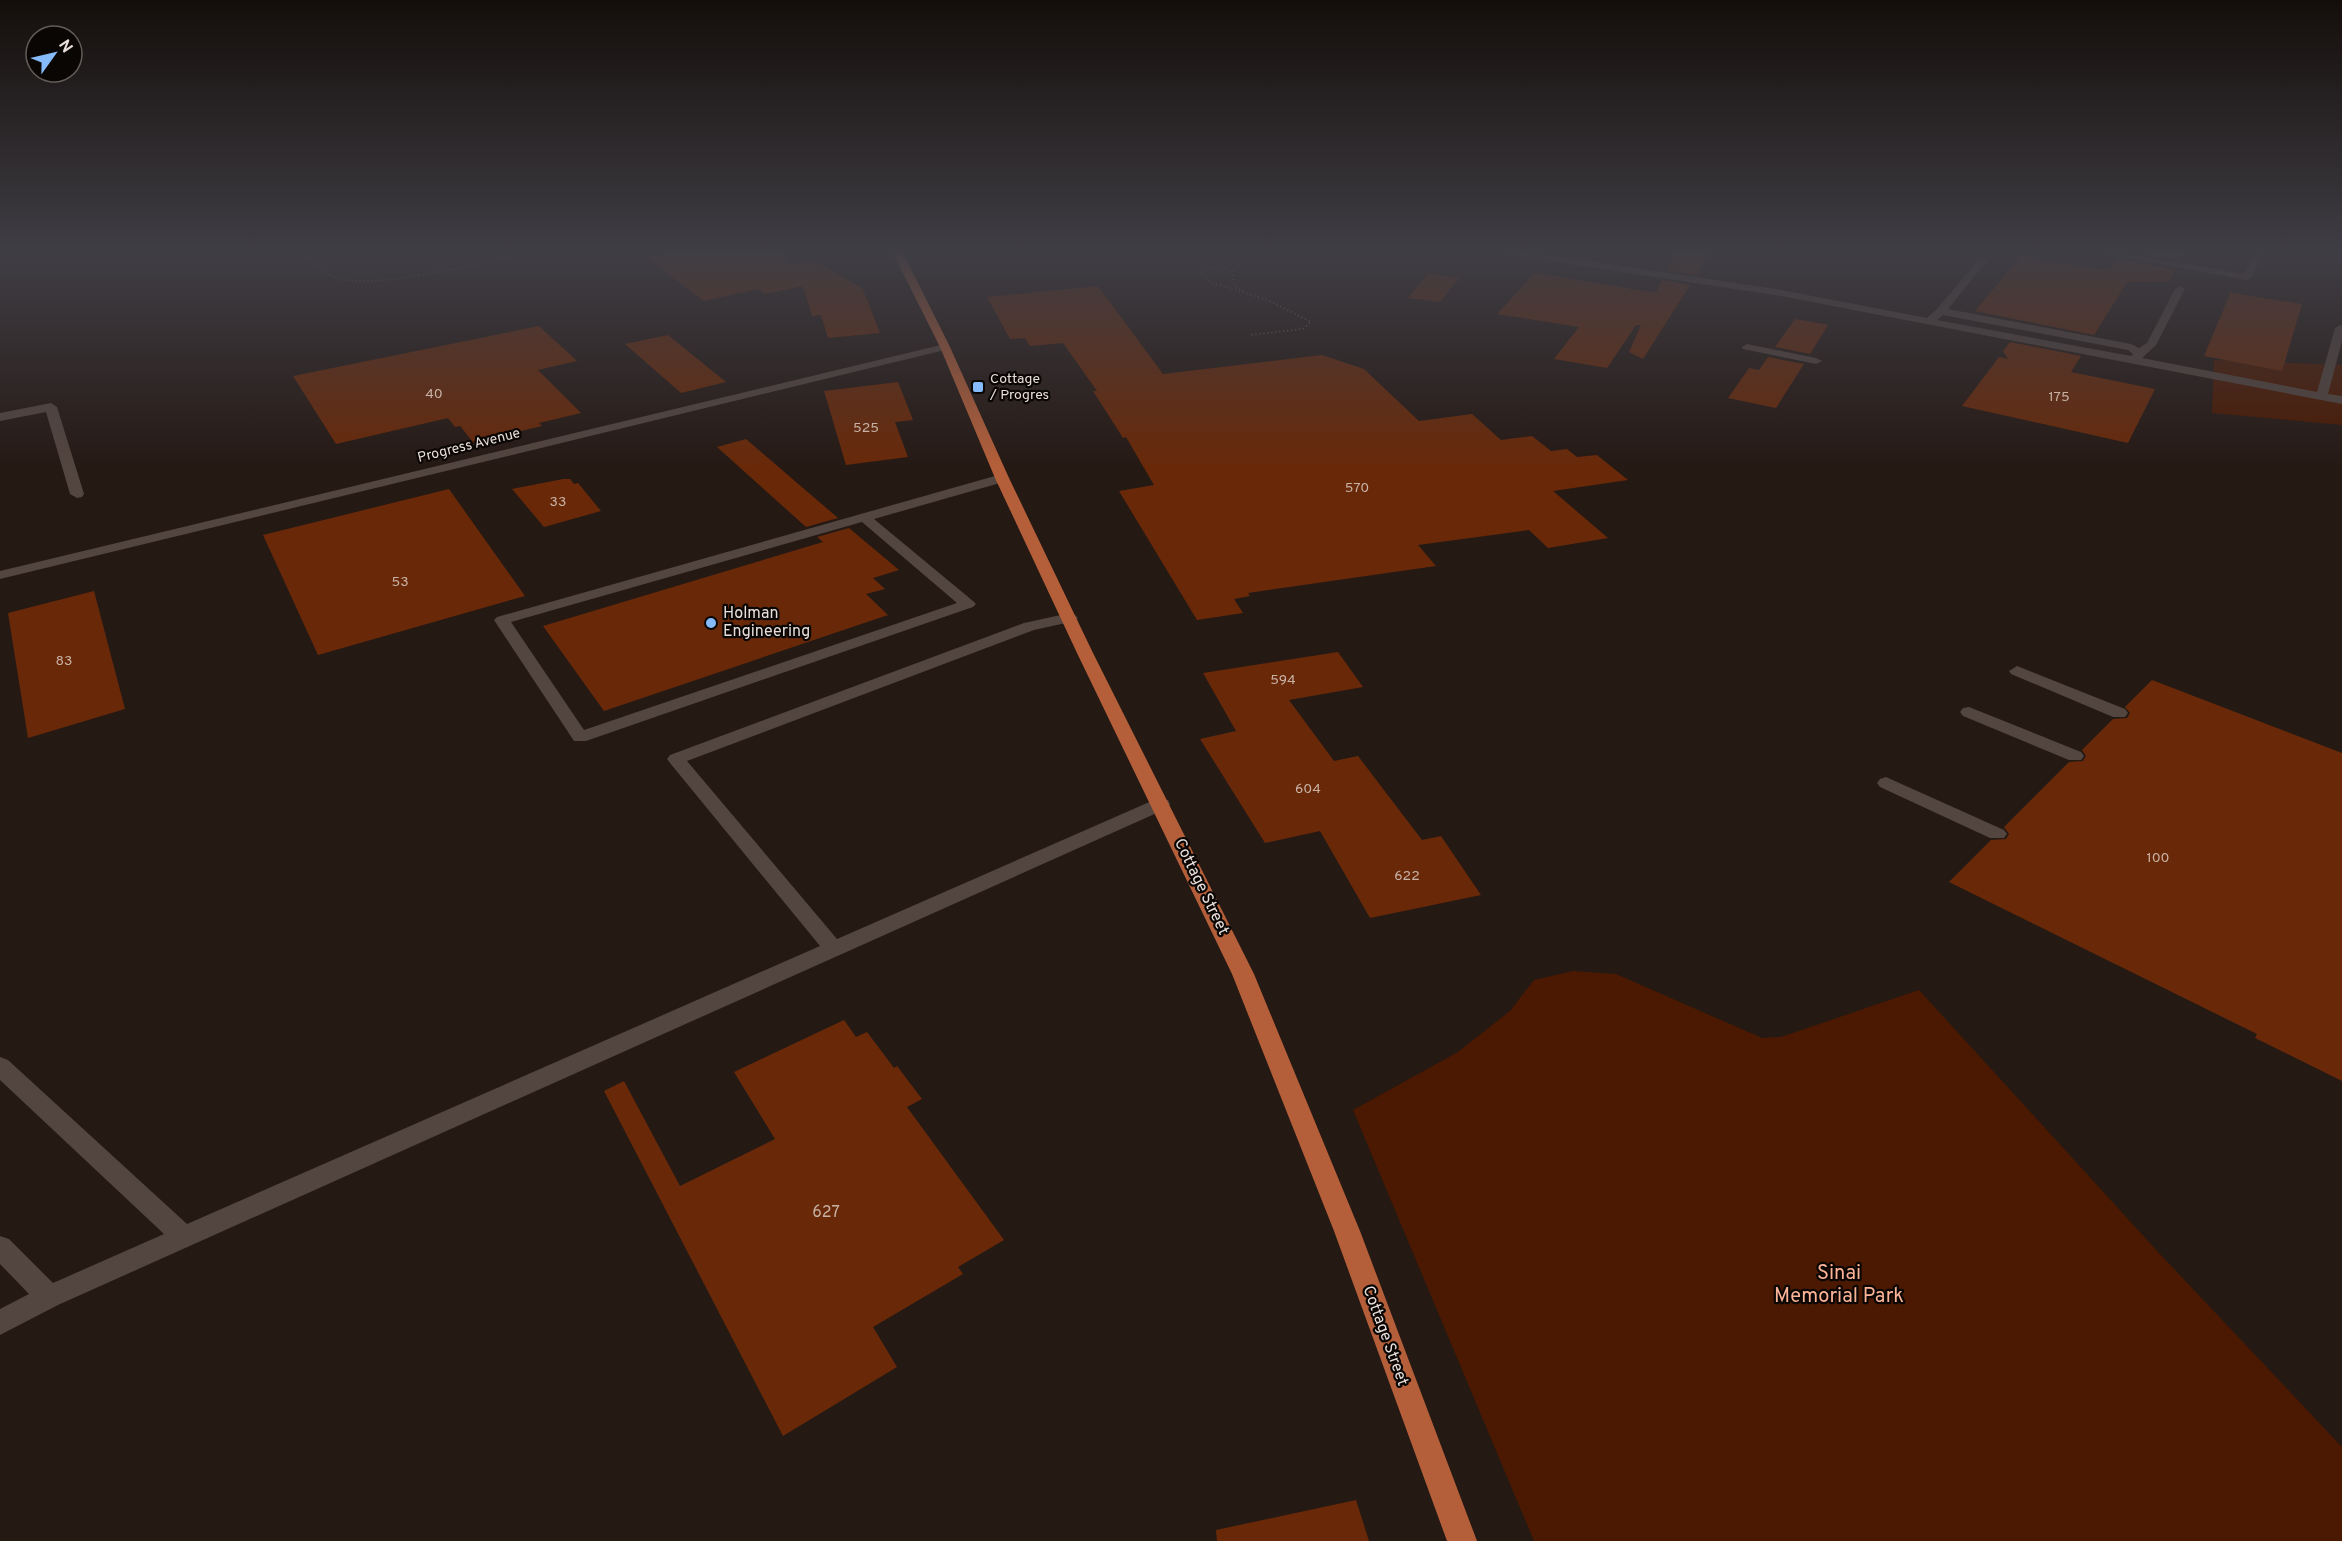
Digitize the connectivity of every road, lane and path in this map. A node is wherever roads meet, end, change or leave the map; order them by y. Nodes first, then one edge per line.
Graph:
1 (933, 323) edge
2 (1310, 323) edge
3 (1933, 323) edge
4 (2004, 323) edge
5 (2162, 323) edge
6 (2340, 328) dead end
7 (1250, 335) dead end
8 (945, 347) junction
9 (1747, 347) dead end
10 (2136, 358) junction
11 (1816, 361) dead end
12 (2322, 396) junction
13 (2342, 400) edge
14 (0, 417) edge
15 (1002, 478) junction
16 (77, 494) dead end
17 (863, 516) junction
18 (0, 575) edge
19 (1070, 618) junction
20 (2017, 671) dead end
21 (1969, 712) dead end
22 (2120, 713) dead end
23 (2075, 756) dead end
24 (1886, 783) dead end
25 (1161, 804) junction
26 (1997, 834) dead end
27 (833, 948) junction
28 (0, 1066) edge
29 (184, 1237) junction
30 (0, 1247) edge
31 (48, 1297) junction
32 (0, 1323) edge
33 (1462, 1541) edge

1 - 8 main road, Cottage Street
2 - 7 path
3 - 10 street
4 - 10 street
5 - 10 street
6 - 12 street
8 - 15 main road, Cottage Street
8 - 18 street, Progress Avenue
9 - 11 street
10 - 12 street
12 - 13 street
14 - 16 street
15 - 17 street
15 - 19 main road, Cottage Street
17 - 17 street
19 - 25 main road, Cottage Street
19 - 27 street
20 - 22 street
21 - 23 street
24 - 26 street
25 - 27 street
25 - 33 main road, Cottage Street
27 - 29 street
28 - 29 street
29 - 31 street
30 - 31 street
31 - 32 street

